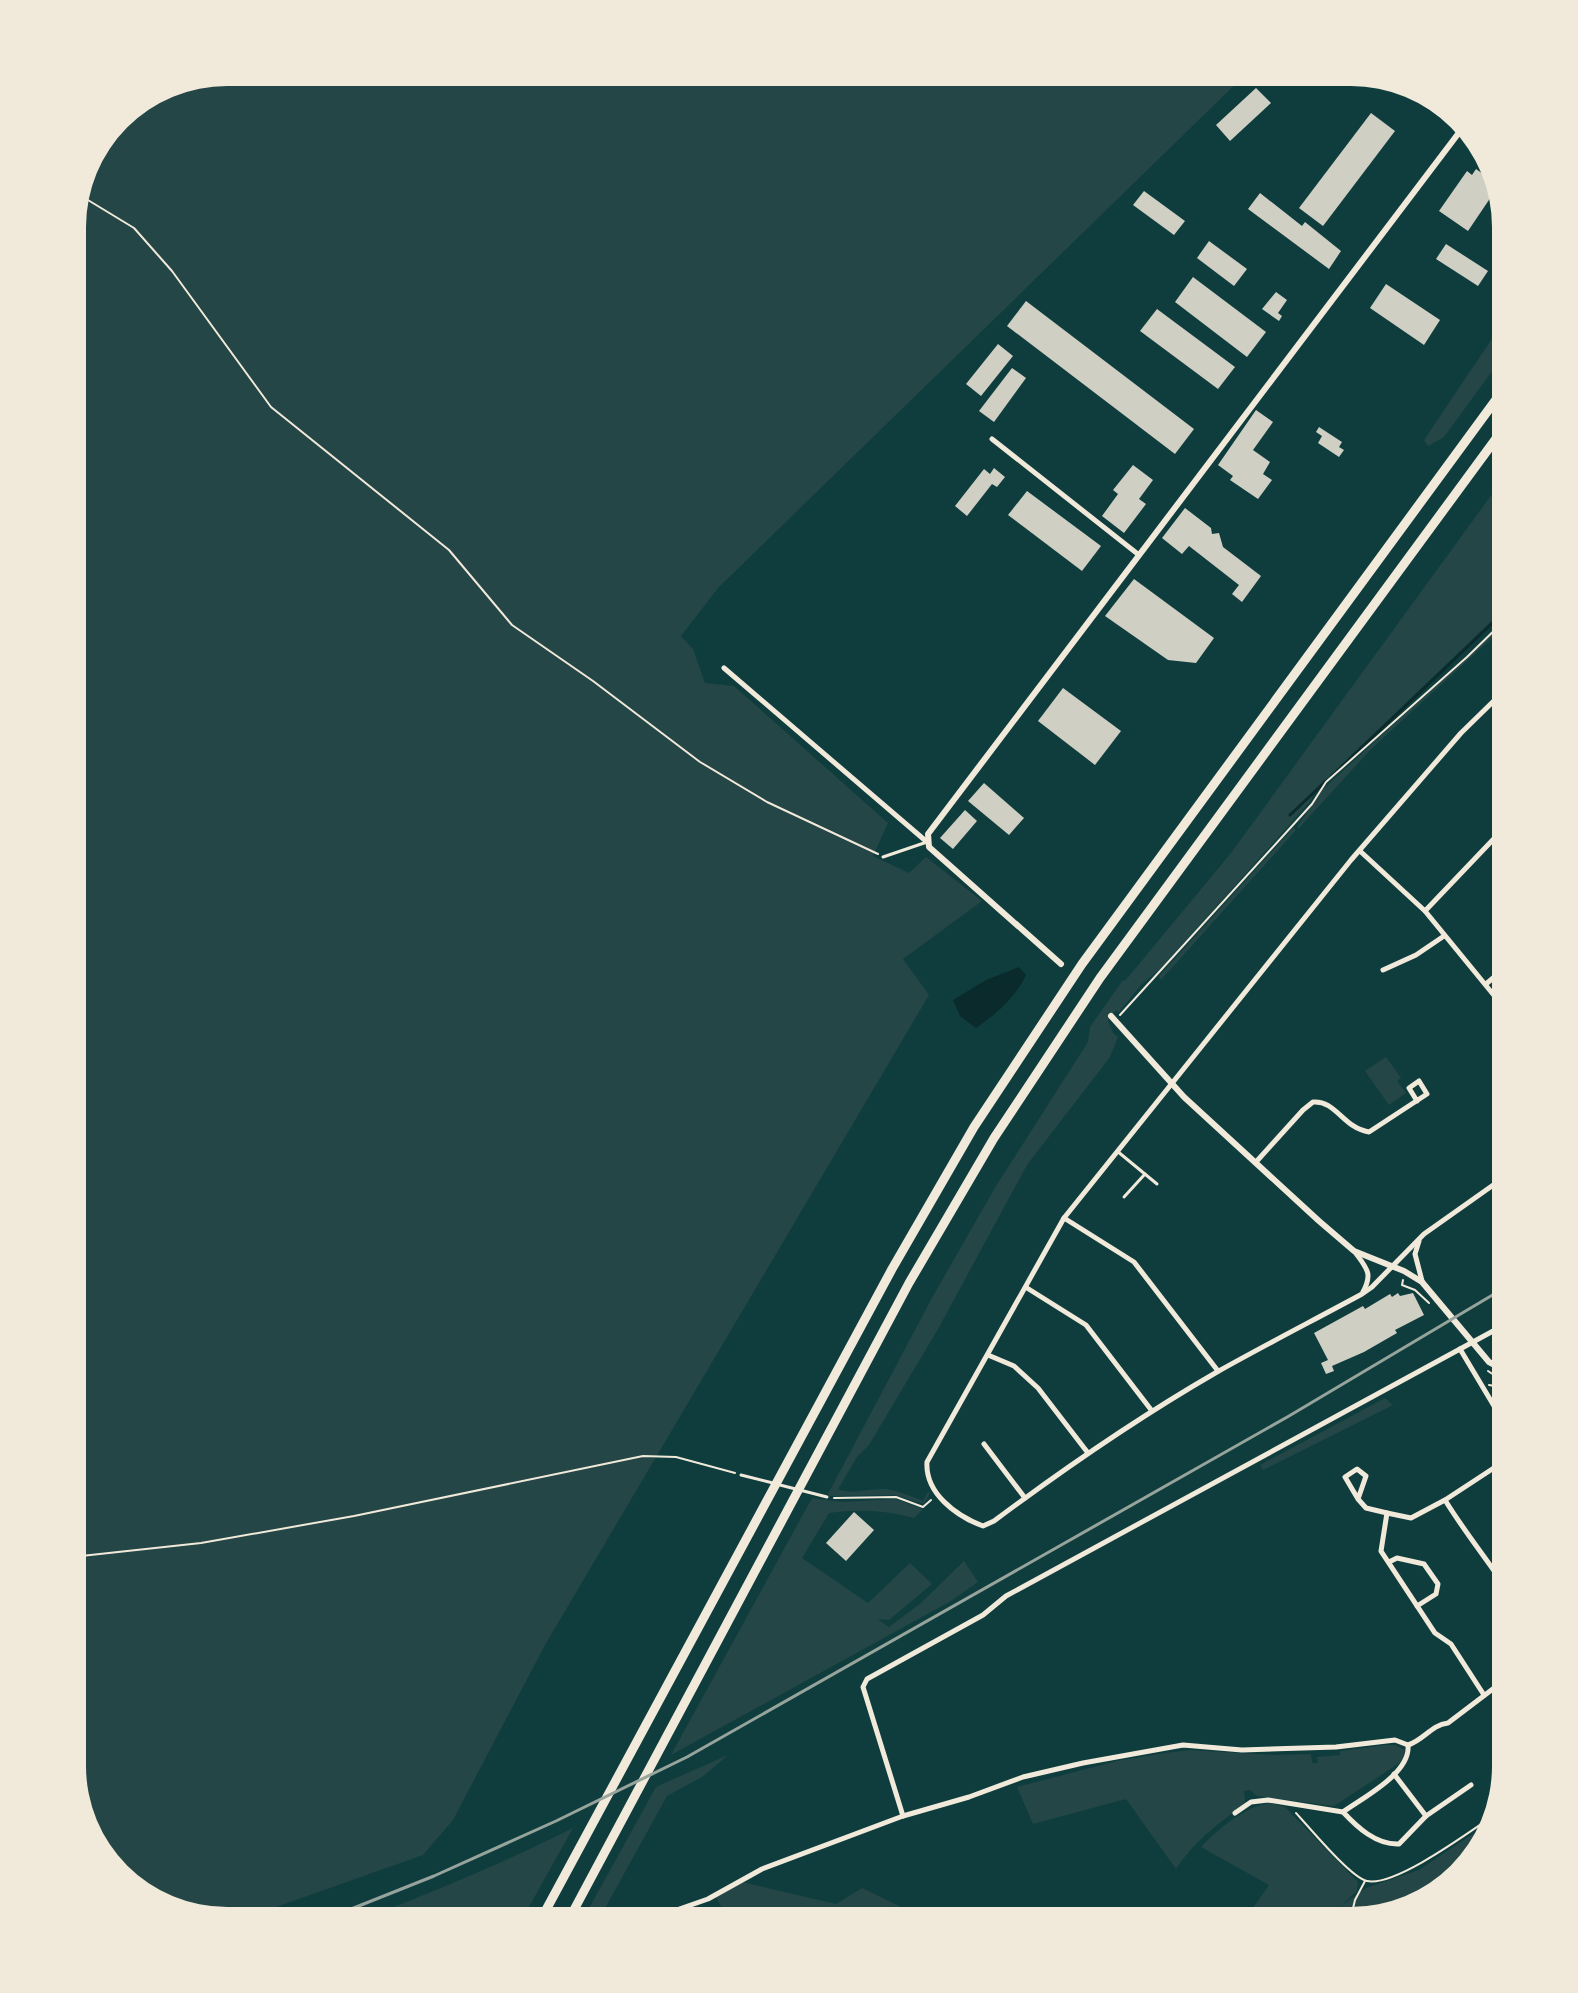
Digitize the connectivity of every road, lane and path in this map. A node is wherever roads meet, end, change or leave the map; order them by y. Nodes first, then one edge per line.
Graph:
1 (1457, 135) edge
2 (89, 200) edge
3 (1492, 405) edge
4 (992, 439) dead end
5 (1492, 444) edge
6 (1139, 555) junction
7 (1492, 633) edge
8 (724, 668) dead end
9 (1492, 703) edge
10 (1492, 841) edge
11 (927, 842) junction
12 (1360, 851) junction
13 (883, 857) joint
14 (1425, 911) junction
15 (1444, 936) junction
16 (1061, 964) dead end
17 (1383, 970) dead end
18 (1492, 979) edge
19 (1486, 984) junction
20 (1492, 992) edge
21 (1114, 1018) joint
22 (1173, 1085) junction
23 (1417, 1101) dead end
24 (1117, 1151) junction
25 (1256, 1162) junction
26 (1145, 1174) junction
27 (1157, 1184) dead end
28 (1492, 1186) edge
29 (1124, 1197) dead end
30 (1064, 1218) junction
31 (1424, 1234) junction
32 (1354, 1251) junction
33 (1391, 1267) junction
34 (1422, 1282) junction
35 (1027, 1288) junction
36 (1362, 1294) junction
37 (1492, 1331) edge
38 (1460, 1349) junction
39 (987, 1355) junction
40 (1492, 1364) edge
41 (1218, 1371) junction
42 (1480, 1383) junction
43 (1492, 1385) edge
44 (1492, 1403) edge
45 (1152, 1411) junction
46 (984, 1444) dead end
47 (1088, 1453) junction
48 (1492, 1469) edge
49 (741, 1475) joint
50 (936, 1493) junction
51 (827, 1497) joint
52 (1025, 1498) junction
53 (1358, 1499) junction
54 (1445, 1500) junction
55 (1387, 1513) junction
56 (86, 1555) edge
57 (1389, 1562) junction
58 (1492, 1566) edge
59 (1417, 1606) junction
60 (1492, 1689) edge
61 (1484, 1695) junction
62 (1408, 1745) junction
63 (1394, 1774) junction
64 (1471, 1785) dead end
65 (1287, 1803) junction
66 (1343, 1812) junction
67 (1235, 1813) dead end
68 (903, 1816) junction
69 (1426, 1816) junction
70 (1478, 1826) edge
71 (1365, 1881) junction
72 (548, 1907) edge
73 (575, 1907) edge
74 (685, 1907) edge
75 (1354, 1907) edge

1 - 6 street
2 - 13 path
3 - 72 highway
4 - 6 street
5 - 73 highway
6 - 11 street
7 - 21 path
8 - 11 street
9 - 12 street
10 - 14 street
11 - 13 lane
11 - 16 street
12 - 14 street
12 - 22 street
14 - 15 street
15 - 17 street
15 - 19 street
18 - 19 street
19 - 20 street
21 - 22 street
22 - 24 street
22 - 25 street
23 - 25 street
24 - 26 lane
24 - 30 street
25 - 32 street
26 - 27 lane
26 - 29 lane
28 - 31 street
30 - 35 street
30 - 41 street
31 - 33 street
31 - 34 street
32 - 33 street
32 - 36 street
33 - 34 street
33 - 36 street
34 - 40 street
35 - 39 street
35 - 45 street
36 - 41 street
37 - 38 street
38 - 42 street
38 - 68 street
39 - 47 street
39 - 50 street
41 - 45 street
42 - 43 path
42 - 44 street
45 - 47 street
46 - 52 street
47 - 52 street
48 - 54 street
49 - 51 lane
49 - 56 path
50 - 51 path
50 - 52 street
53 - 53 street
53 - 55 street
54 - 55 street
54 - 58 street
55 - 57 street
57 - 59 street
57 - 59 street
59 - 61 street
60 - 61 street
61 - 62 street
62 - 63 street
62 - 68 street
63 - 66 street
63 - 69 street
64 - 69 street
65 - 66 street
65 - 67 street
65 - 71 path
66 - 69 street
68 - 74 street
70 - 71 path
71 - 75 path

